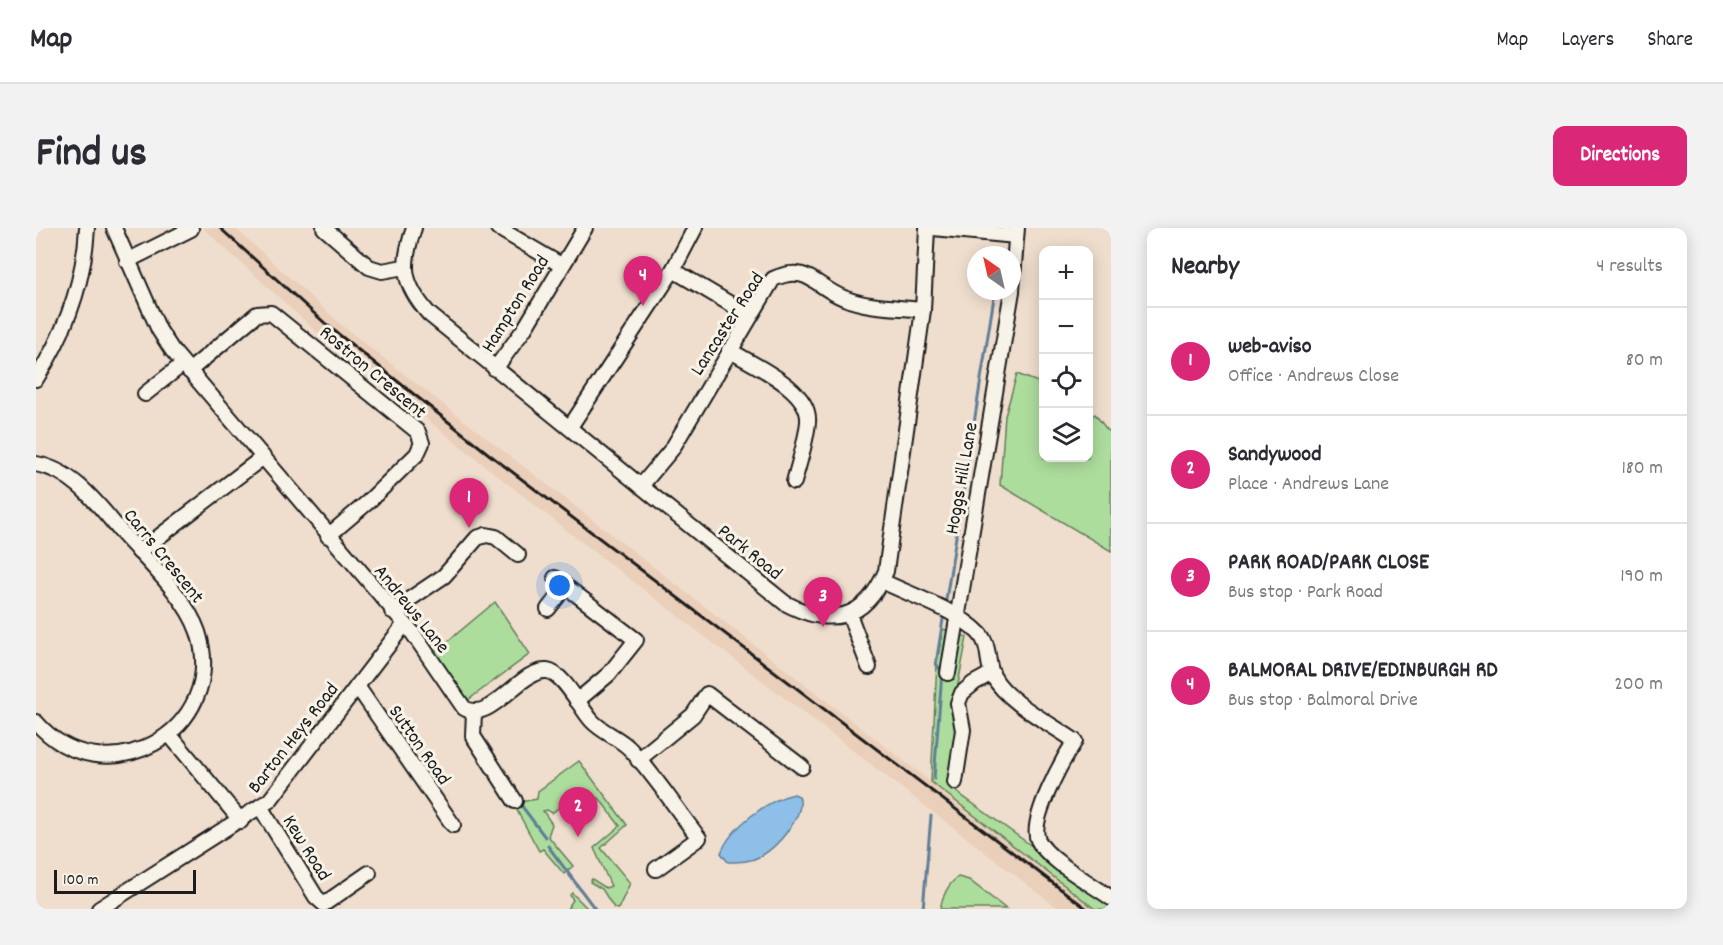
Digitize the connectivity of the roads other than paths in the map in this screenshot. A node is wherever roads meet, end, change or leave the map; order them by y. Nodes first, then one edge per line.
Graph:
1 (87, 228) edge
2 (114, 228) edge
3 (324, 228) edge
4 (414, 228) edge
5 (498, 228) edge
6 (585, 228) edge
7 (927, 228) edge
8 (933, 228) edge
9 (692, 229) edge
10 (192, 230) dead end
11 (1017, 232) edge
12 (127, 261) junction
13 (561, 266) junction
14 (404, 267) junction
15 (673, 270) junction
16 (1010, 300) edge
17 (923, 310) junction
18 (750, 315) junction
19 (729, 350) junction
20 (186, 367) junction
21 (495, 369) junction
22 (36, 379) edge
23 (145, 394) dead end
24 (570, 427) junction
25 (262, 458) junction
26 (36, 464) edge
27 (794, 483) dead end
28 (641, 486) junction
29 (328, 536) junction
30 (139, 552) junction
31 (518, 555) dead end
32 (882, 581) junction
33 (548, 609) dead end
34 (392, 611) junction
35 (849, 614) junction
36 (956, 617) junction
37 (404, 625) junction
38 (869, 667) dead end
39 (948, 673) dead end
40 (992, 673) junction
41 (357, 686) junction
42 (577, 701) junction
43 (474, 711) junction
44 (36, 722) edge
45 (169, 734) junction
46 (638, 760) junction
47 (802, 767) dead end
48 (955, 782) dead end
49 (515, 801) dead end
50 (261, 808) junction
51 (241, 821) junction
52 (453, 825) dead end
53 (656, 869) dead end
54 (369, 873) dead end
55 (1111, 897) edge
56 (326, 906) edge
57 (99, 909) edge

1 - 22 street
2 - 12 street, Andrews Lane
3 - 14 street
4 - 14 street
5 - 13 street
6 - 13 street, Hampton Road
7 - 17 street
8 - 11 street
9 - 15 street
10 - 12 street
12 - 20 street, Andrews Lane
13 - 21 street, Hampton Road
14 - 21 street, Park Road
15 - 18 street
15 - 24 street
16 - 36 street, Hoggs Hill Lane
17 - 18 street, Lancaster Road
17 - 32 street
18 - 19 street, Lancaster Road
19 - 27 street
19 - 28 street, Lancaster Road
20 - 23 street
20 - 25 street, Andrews Lane
20 - 29 street, Rostron Crescent
21 - 24 street, Park Road
24 - 28 street, Park Road
25 - 29 street, Andrews Lane
25 - 30 street
26 - 30 street, Carrs Crescent
28 - 35 street, Park Road
29 - 34 street, Andrews Lane
30 - 45 street, Carrs Crescent
31 - 34 street
32 - 35 street
32 - 36 street
33 - 42 street
34 - 37 street, Andrews Lane
35 - 38 street
36 - 39 street, Hoggs Hill Lane
36 - 40 street
37 - 41 street, Barton Heys Road
37 - 43 street, Andrews Lane
40 - 48 street
40 - 55 street
41 - 50 street, Barton Heys Road
41 - 52 street, Sutton Road
42 - 43 street
42 - 46 street
43 - 49 street
44 - 45 street
45 - 51 street
46 - 47 street
46 - 53 street
50 - 51 street, Barton Heys Road
50 - 56 street, Kew Road
51 - 57 street, Barton Heys Road
54 - 56 street, Kew Road

